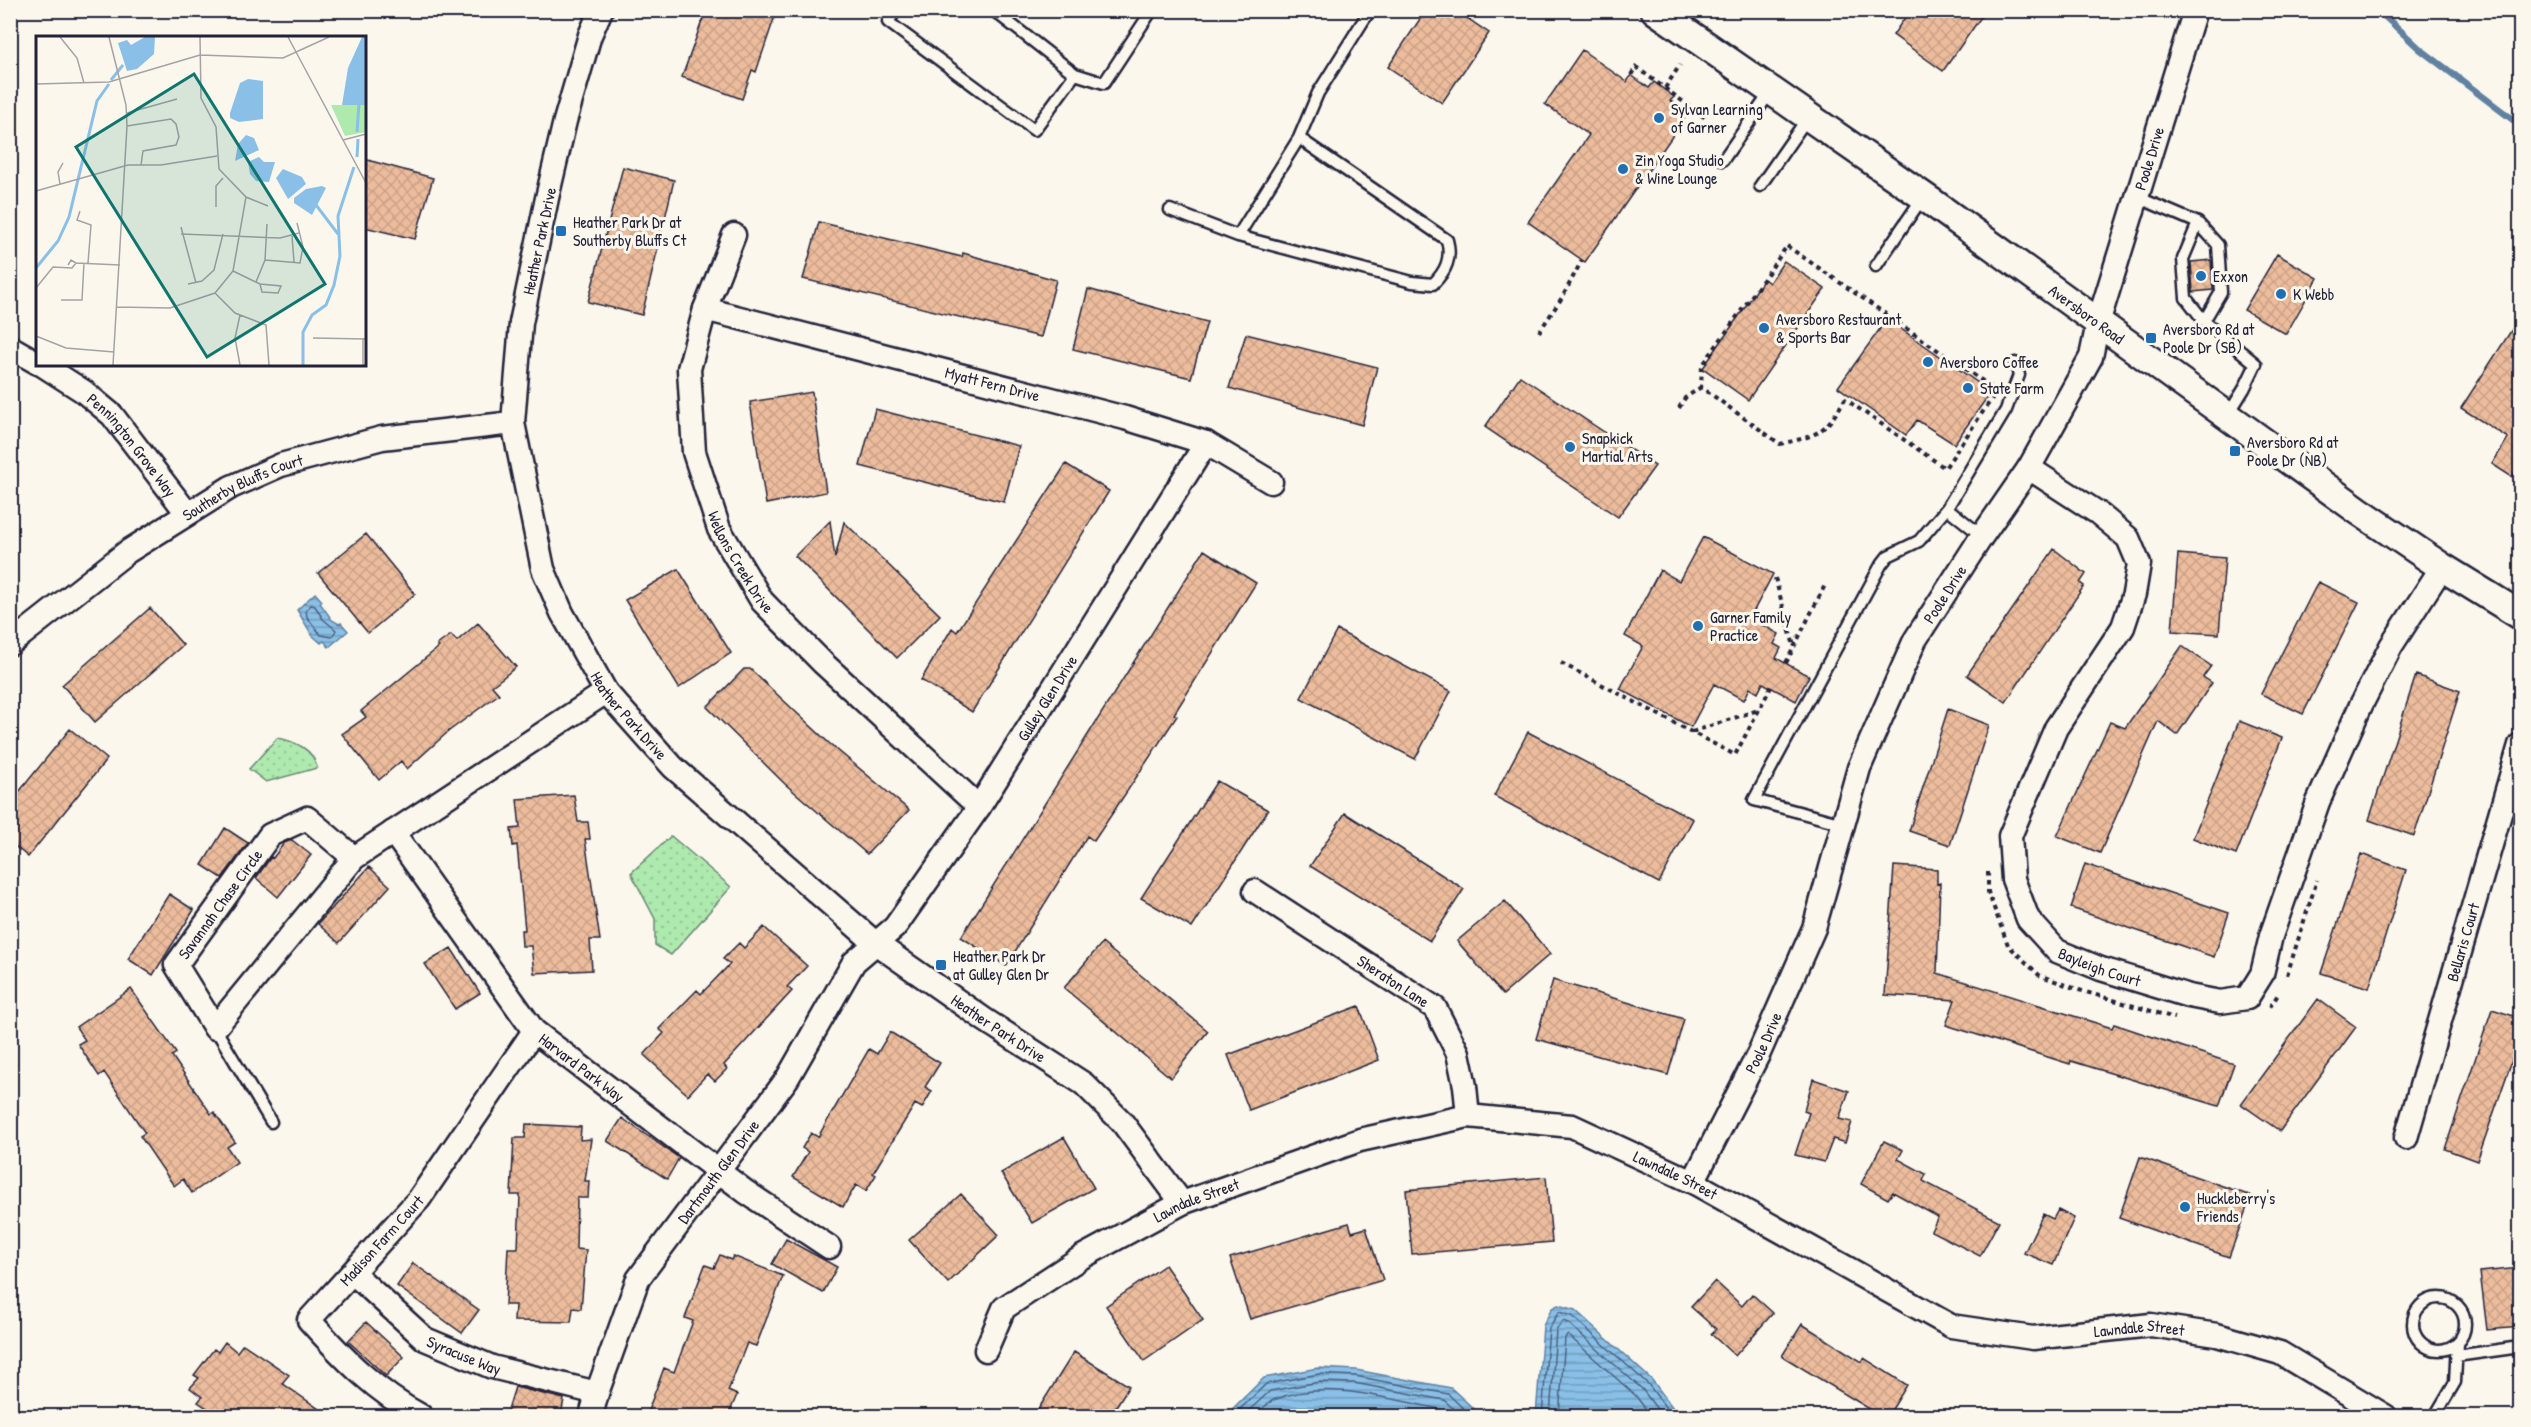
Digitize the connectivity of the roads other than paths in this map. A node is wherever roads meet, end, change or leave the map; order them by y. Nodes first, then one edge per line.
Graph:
1 (601, 10) edge
2 (896, 10) edge
3 (993, 10) edge
4 (1152, 10) edge
5 (1370, 10) edge
6 (2195, 10) edge
7 (1658, 11) edge
8 (1075, 74) junction
9 (1772, 90) junction
10 (1809, 116) junction
11 (1299, 138) junction
12 (1723, 160) dead end
13 (1760, 186) dead end
14 (1923, 196) junction
15 (2137, 197) junction
16 (1170, 210) dead end
17 (2198, 224) junction
18 (734, 235) dead end
19 (1238, 236) junction
20 (1875, 266) dead end
21 (705, 309) junction
22 (2205, 321) junction
23 (2098, 323) junction
24 (10, 347) edge
25 (36, 362) edge
26 (2015, 363) dead end
27 (42, 366) edge
28 (2228, 415) junction
29 (513, 423) junction
30 (1206, 444) junction
31 (2029, 468) junction
32 (1271, 482) dead end
33 (1947, 508) junction
34 (187, 513) junction
35 (1982, 536) junction
36 (2442, 567) junction
37 (2520, 615) edge
38 (10, 644) edge
39 (606, 692) junction
40 (2520, 745) edge
41 (980, 807) junction
42 (1843, 824) junction
43 (393, 831) junction
44 (354, 858) junction
45 (1255, 891) dead end
46 (874, 942) junction
47 (215, 1028) junction
48 (534, 1031) junction
49 (1468, 1116) junction
50 (271, 1122) dead end
51 (2406, 1138) dead end
52 (719, 1170) junction
53 (1693, 1182) junction
54 (1182, 1203) junction
55 (829, 1247) dead end
56 (353, 1273) junction
57 (2457, 1343) junction
58 (2520, 1347) edge
59 (986, 1350) dead end
60 (2456, 1356) junction
61 (597, 1393) junction
62 (421, 1416) edge
63 (591, 1416) edge
64 (2385, 1416) edge
65 (2434, 1416) edge

1 - 29 street, Heather Park Drive
2 - 8 lane
3 - 8 lane
4 - 8 lane
5 - 11 lane
6 - 15 street, Poole Drive
7 - 9 street, Aversboro Road
9 - 10 street, Aversboro Road
9 - 12 lane
10 - 13 lane
10 - 14 street, Aversboro Road
11 - 19 lane
11 - 19 lane
14 - 20 lane
14 - 23 street, Aversboro Road
15 - 17 lane
15 - 23 street, Poole Drive
16 - 19 lane
17 - 22 lane
17 - 22 lane
18 - 21 street, Wellons Creek Drive
21 - 30 street, Myatt Fern Drive
21 - 41 street, Wellons Creek Drive
22 - 28 lane
23 - 28 street, Aversboro Road
23 - 31 street, Poole Drive
24 - 25 street, Pennington Grove Way
26 - 33 lane
27 - 34 street, Pennington Grove Way
28 - 36 street, Aversboro Road
29 - 34 street, Southerby Bluffs Court
29 - 39 street, Heather Park Drive
30 - 32 street, Myatt Fern Drive
30 - 41 street, Gulley Glen Drive
31 - 35 street, Poole Drive
31 - 36 street, Bayleigh Court
33 - 35 lane
33 - 42 lane
34 - 38 street, Southerby Bluffs Court
35 - 42 street, Poole Drive
36 - 37 street, Aversboro Road
39 - 43 street
39 - 46 street, Heather Park Drive
40 - 51 street, Bellaris Court
41 - 46 street, Gulley Glen Drive
42 - 53 street, Poole Drive
43 - 44 street
43 - 48 street, Harvard Park Way
44 - 47 street
44 - 47 street, Savannah Chase Circle
45 - 49 street, Sheraton Lane
46 - 52 street, Dartmouth Glen Drive
46 - 54 street, Heather Park Drive
47 - 50 lane
48 - 52 street, Harvard Park Way
48 - 56 street, Madison Farm Court
49 - 53 street, Lawndale Street
49 - 54 street, Lawndale Street
52 - 55 street, Harvard Park Way
52 - 61 street, Dartmouth Glen Drive
53 - 64 street, Lawndale Street
54 - 59 street, Lawndale Street
56 - 61 street, Syracuse Way
56 - 62 street, Madison Farm Court
57 - 57 lane
57 - 60 lane
58 - 60 lane
60 - 65 lane
61 - 63 street, Dartmouth Glen Drive

